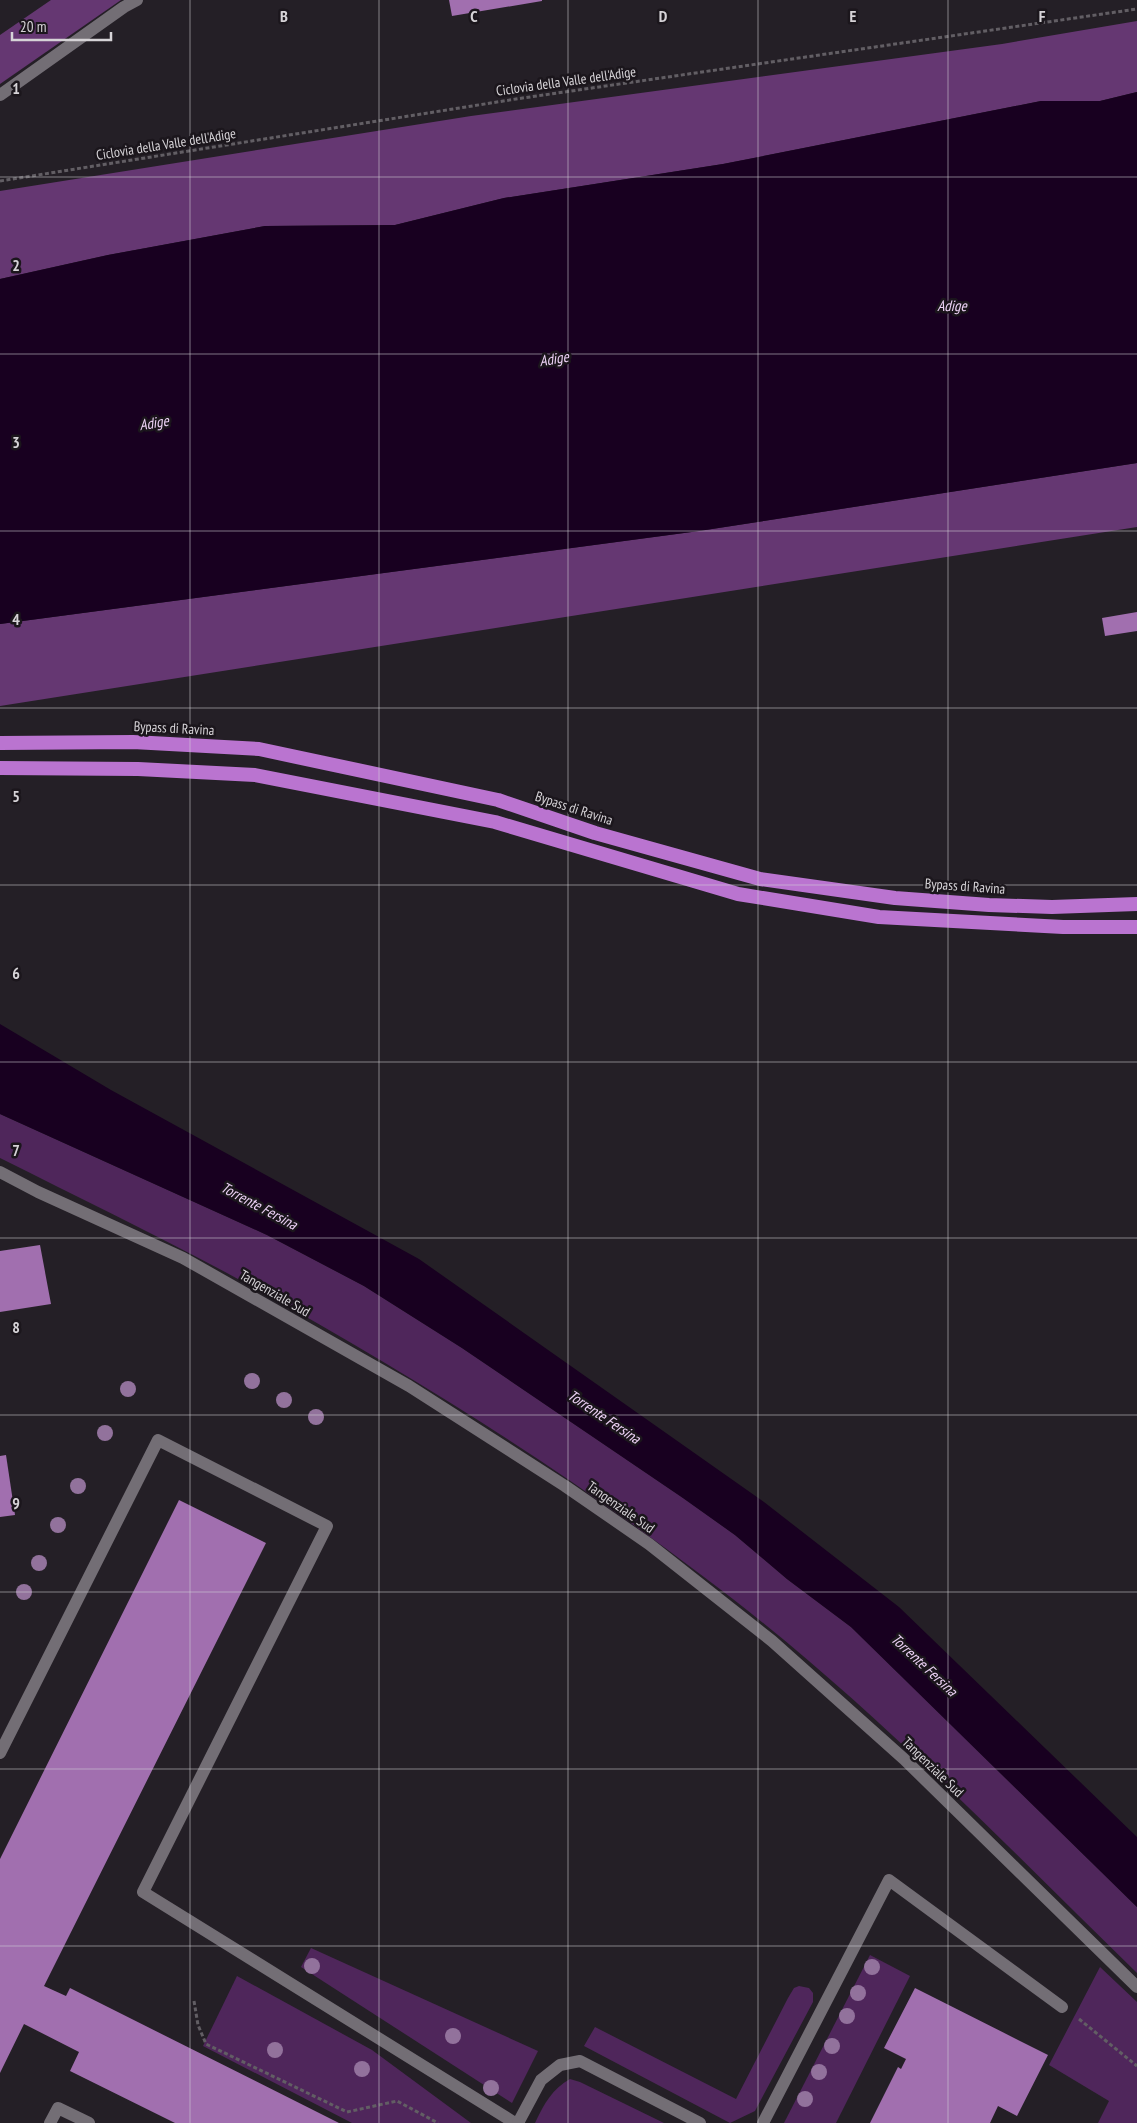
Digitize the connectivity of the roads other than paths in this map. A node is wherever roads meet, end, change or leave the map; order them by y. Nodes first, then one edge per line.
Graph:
1 (137, 0) edge
2 (0, 95) edge
3 (0, 743) edge
4 (0, 768) edge
5 (1137, 904) edge
6 (1137, 927) edge
7 (0, 1172) edge
8 (0, 1753) edge
9 (1137, 1987) edge
10 (1062, 2007) road end
11 (50, 2123) edge
12 (89, 2123) edge
13 (517, 2123) edge
14 (700, 2123) edge
15 (763, 2123) edge

1 - 2 street
3 - 5 highway, Bypass di Ravina
4 - 6 highway
7 - 9 street, Tangenziale Sud
8 - 13 street
10 - 15 street
11 - 12 street
13 - 14 street

